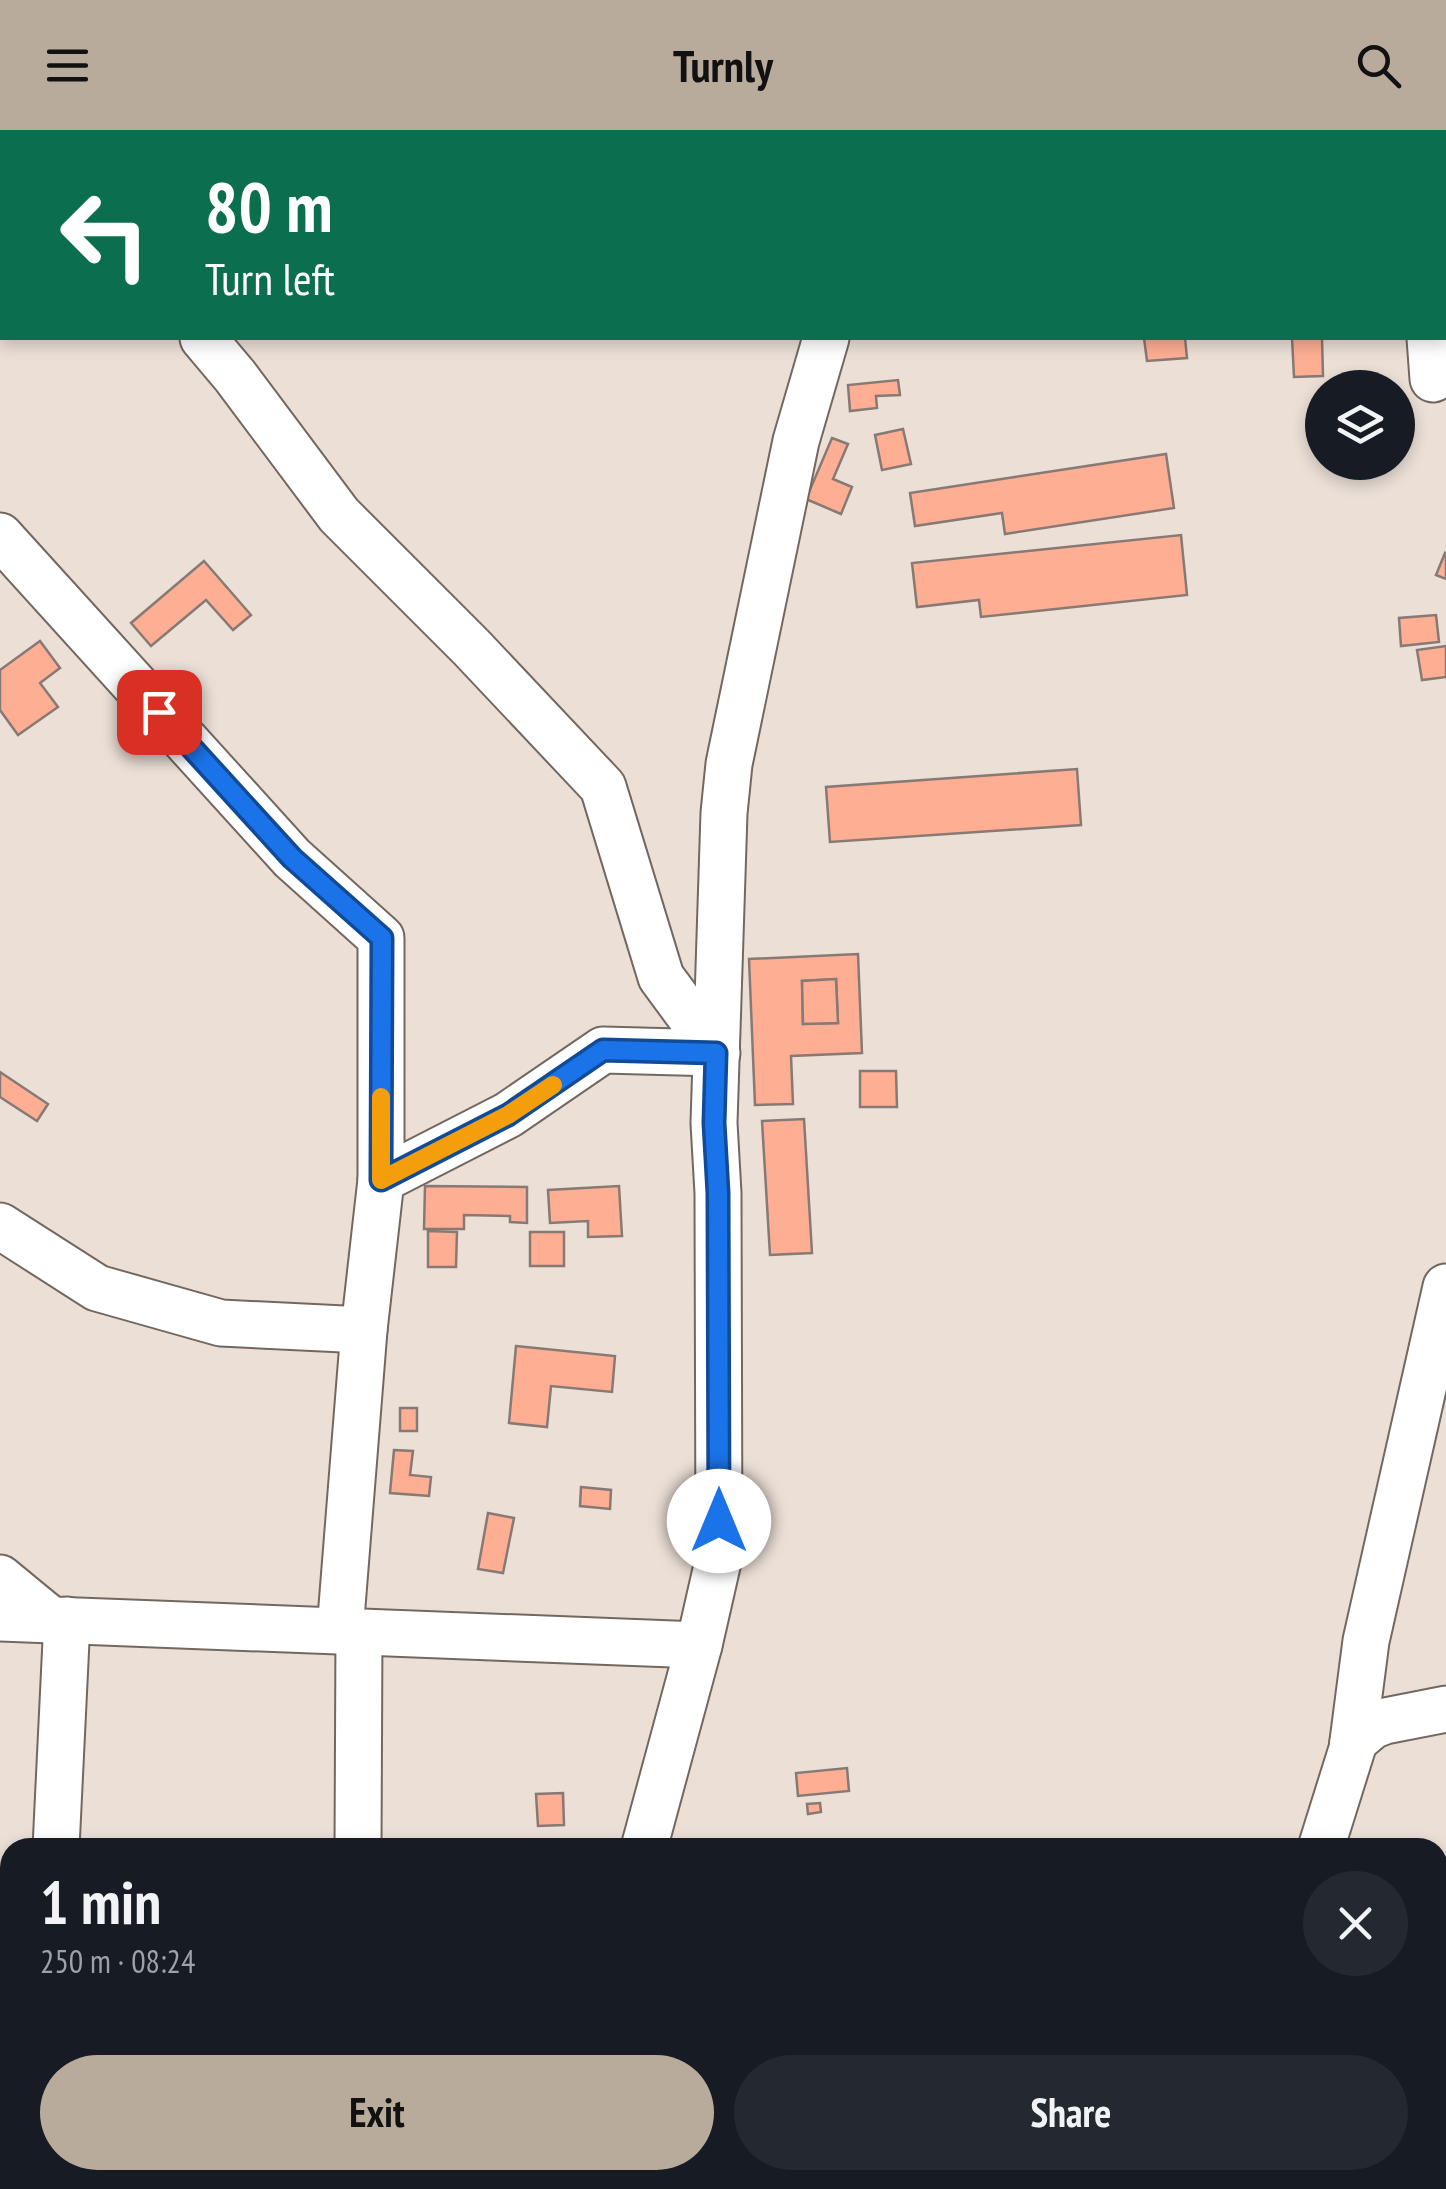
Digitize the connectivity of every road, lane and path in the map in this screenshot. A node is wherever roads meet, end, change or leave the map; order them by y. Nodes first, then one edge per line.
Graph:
1 (205, 340) edge
2 (825, 340) edge
3 (0, 536) edge
4 (716, 1053) junction
5 (381, 1180) junction
6 (0, 1226) edge
7 (1446, 1287) edge
8 (364, 1330) junction
9 (0, 1578) edge
10 (0, 1618) edge
11 (59, 1620) junction
12 (350, 1631) junction
13 (698, 1645) junction
14 (1446, 1708) edge
15 (1352, 1742) junction
16 (56, 1838) edge
17 (358, 1838) edge
18 (647, 1838) edge
19 (1323, 1838) edge

1 - 4 street
2 - 4 street
3 - 5 street
4 - 5 street
4 - 13 street
5 - 8 street
6 - 8 street
7 - 15 street
8 - 12 street
9 - 11 street
10 - 11 street
11 - 12 street
11 - 16 street
12 - 13 street
12 - 17 street
13 - 18 street
14 - 15 street
15 - 19 street

